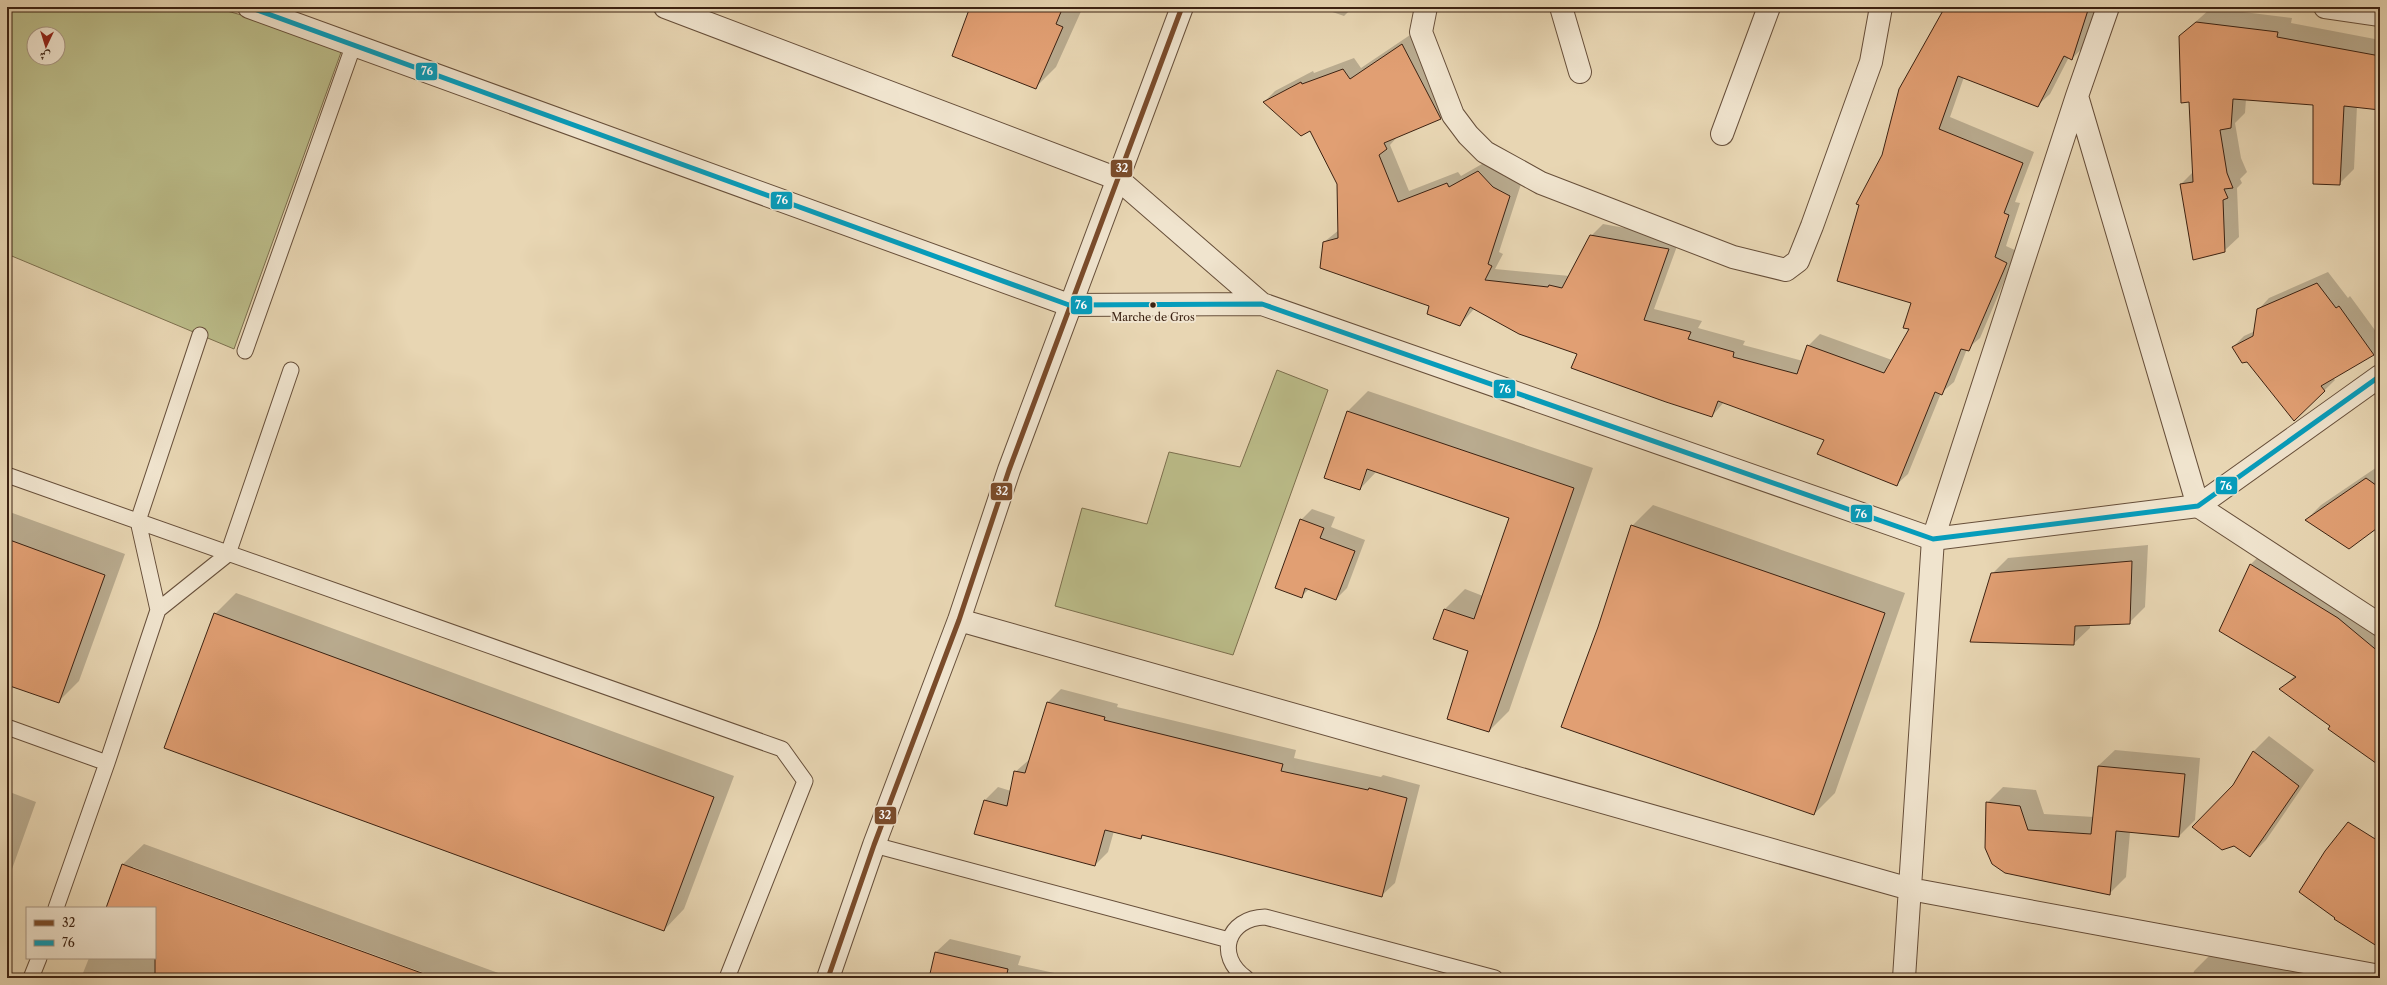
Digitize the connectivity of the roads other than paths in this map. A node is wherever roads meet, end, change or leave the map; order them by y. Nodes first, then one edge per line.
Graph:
1 (249, 7) edge
2 (666, 7) edge
3 (1182, 7) edge
4 (1426, 7) edge
5 (1561, 7) edge
6 (1770, 7) edge
7 (1881, 7) edge
8 (2108, 7) edge
9 (2325, 7) edge
10 (2380, 16) edge
11 (354, 44) junction
12 (1580, 72) dead end
13 (2077, 96) junction
14 (1722, 134) dead end
15 (1118, 179) junction
16 (1262, 304) junction
17 (1070, 305) junction
18 (200, 335) dead end
19 (245, 351) dead end
20 (291, 370) dead end
21 (2380, 376) edge
22 (7, 475) edge
23 (2198, 506) junction
24 (138, 521) junction
25 (1933, 538) junction
26 (228, 554) junction
27 (158, 610) junction
28 (959, 620) junction
29 (2380, 626) edge
30 (7, 727) edge
31 (107, 763) junction
32 (874, 845) junction
33 (1910, 889) junction
34 (56, 907) edge
35 (1229, 940) junction
36 (38, 959) edge
37 (2380, 976) edge
38 (31, 978) edge
39 (727, 978) edge
40 (828, 978) edge
41 (1246, 978) edge
42 (1495, 978) edge
43 (1904, 978) edge

1 - 11 street
2 - 15 street
3 - 15 street
4 - 7 street
5 - 12 street
6 - 14 street
8 - 13 street
9 - 10 street
11 - 17 street
11 - 19 lane
13 - 23 street
13 - 25 street
15 - 16 street
15 - 17 street
16 - 17 street
16 - 25 street
17 - 28 street
18 - 24 lane
20 - 26 lane
21 - 23 street
22 - 24 lane
23 - 25 street
23 - 29 street
24 - 26 lane
24 - 27 lane
25 - 33 street
26 - 27 lane
26 - 39 lane
27 - 31 lane
28 - 32 street
28 - 33 street
30 - 31 lane
31 - 34 lane
32 - 35 lane
32 - 40 street
33 - 37 street
33 - 43 street
35 - 41 lane
35 - 42 lane
36 - 38 lane

